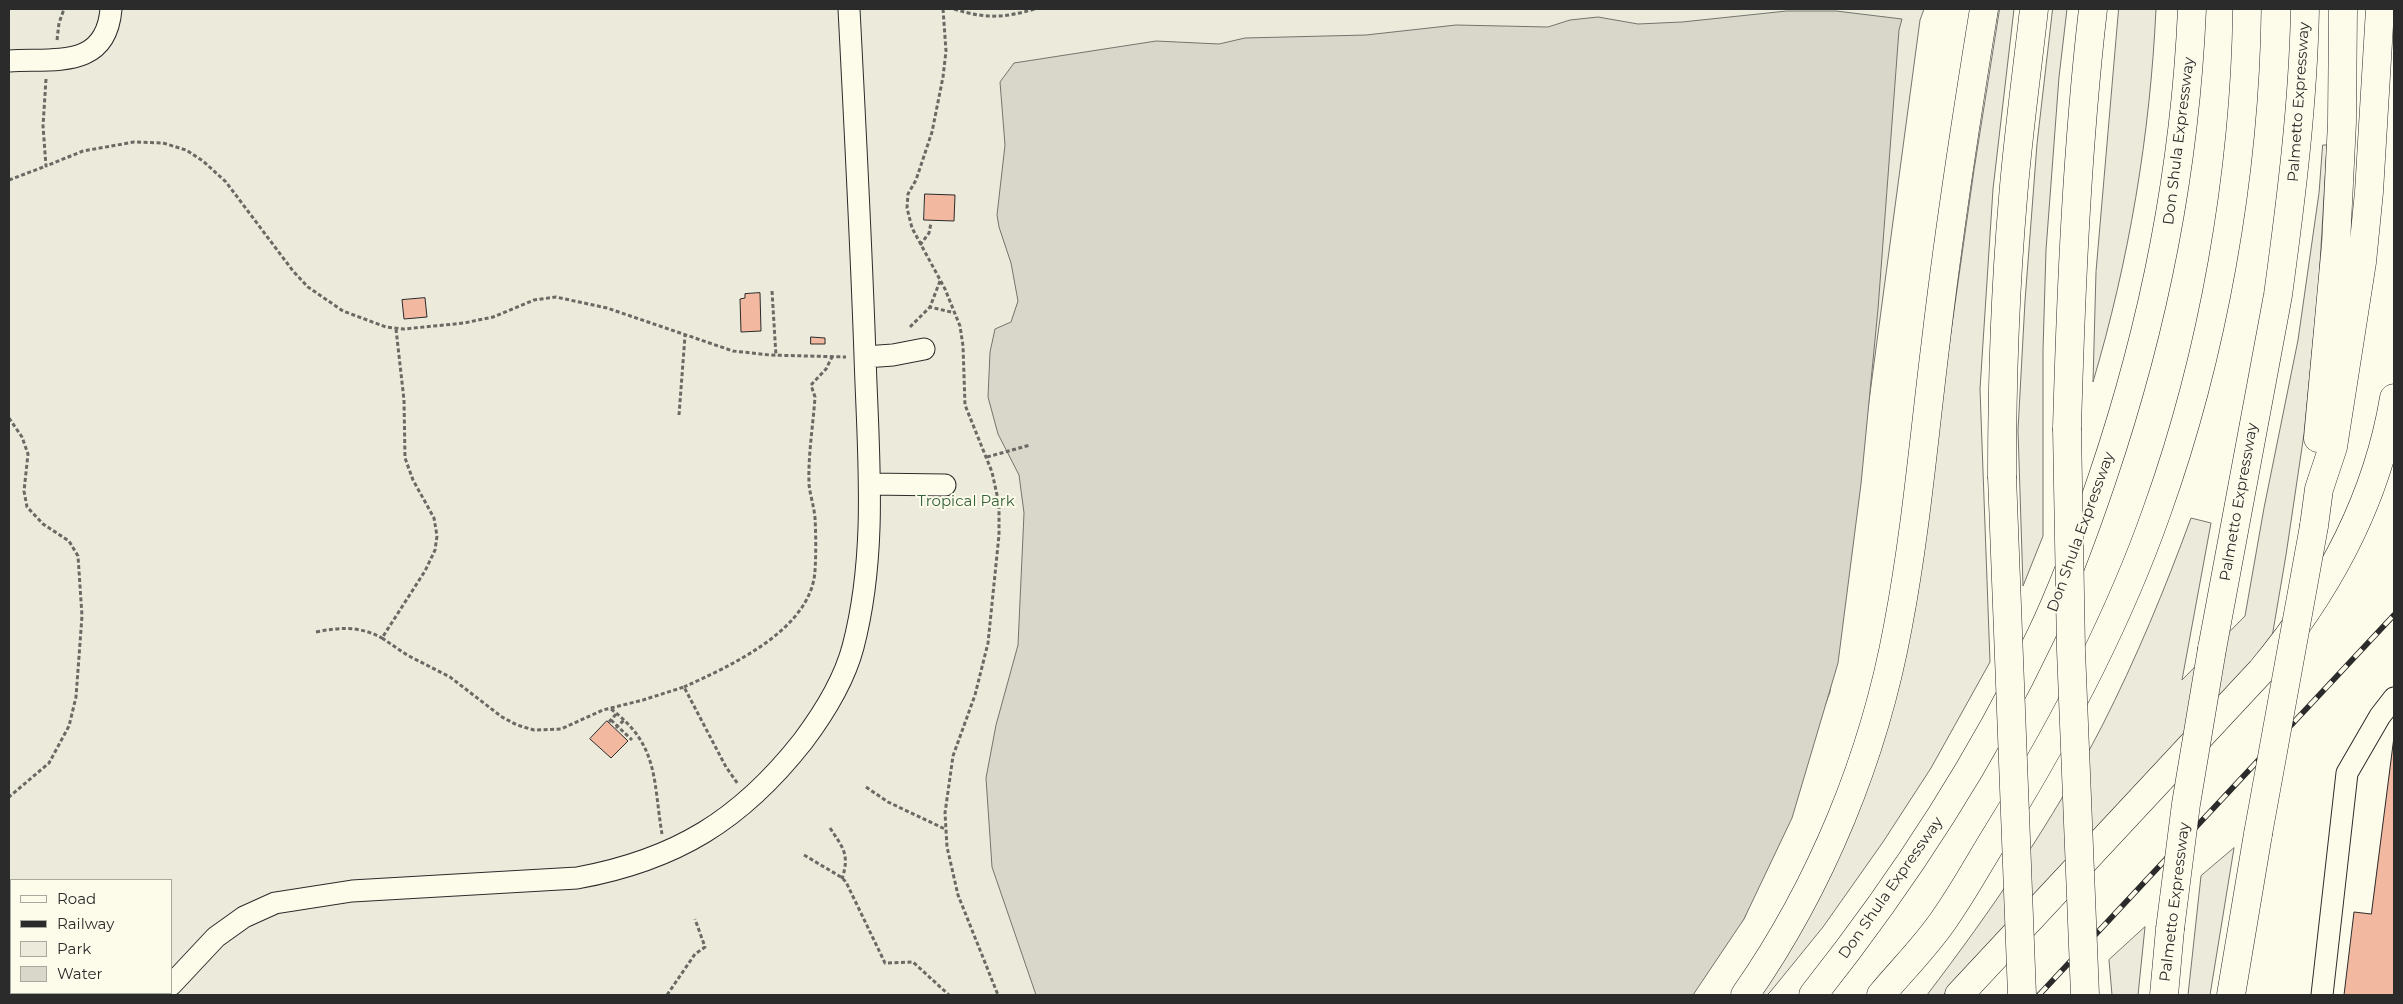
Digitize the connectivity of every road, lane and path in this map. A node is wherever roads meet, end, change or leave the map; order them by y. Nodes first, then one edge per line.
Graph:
1 (64, 9) edge
2 (111, 9) edge
3 (849, 9) edge
4 (943, 9) edge
5 (954, 9) edge
6 (1035, 9) edge
7 (1984, 9) edge
8 (2034, 9) edge
9 (2093, 9) edge
10 (2192, 9) edge
11 (2247, 9) edge
12 (2305, 9) edge
13 (2343, 9) edge
14 (2380, 9) edge
15 (57, 42) dead end
16 (9, 61) edge
17 (46, 78) dead end
18 (46, 166) junction
19 (9, 180) edge
20 (931, 223) dead end
21 (920, 245) junction
22 (940, 281) junction
23 (772, 291) dead end
24 (930, 307) junction
25 (955, 313) junction
26 (910, 327) dead end
27 (396, 329) junction
28 (685, 336) junction
29 (924, 349) dead end
30 (776, 356) junction
31 (832, 357) junction
32 (865, 357) junction
33 (2394, 398) edge
34 (679, 415) dead end
35 (9, 418) edge
36 (1030, 445) dead end
37 (986, 457) junction
38 (870, 484) junction
39 (945, 485) dead end
40 (2320, 489) junction
41 (316, 632) dead end
42 (382, 638) junction
43 (684, 686) junction
44 (2394, 698) edge
45 (611, 708) junction
46 (617, 713) junction
47 (625, 719) junction
48 (617, 727) junction
49 (632, 740) dead end
50 (866, 787) dead end
51 (741, 788) dead end
52 (9, 797) edge
53 (830, 828) dead end
54 (945, 829) junction
55 (663, 841) dead end
56 (804, 855) dead end
57 (842, 879) junction
58 (695, 919) dead end
59 (172, 985) edge
60 (2233, 992) edge
61 (667, 995) edge
62 (949, 995) edge
63 (998, 995) edge
64 (1745, 995) edge
65 (1813, 995) edge
66 (1880, 995) edge
67 (1959, 995) edge
68 (2022, 995) edge
69 (2085, 995) edge
70 (2164, 995) edge
71 (2322, 995) edge

1 - 15 path
2 - 16 lane
3 - 32 lane
4 - 21 path
5 - 6 path
7 - 64 highway
8 - 68 highway, bridge
9 - 69 highway, bridge
10 - 65 highway, Don Shula Expressway
11 - 66 highway
12 - 70 highway, Palmetto Expressway, bridge
13 - 40 highway
14 - 40 highway
17 - 18 path
18 - 19 path
18 - 27 path
20 - 21 path
21 - 22 path
22 - 24 path
22 - 25 path
23 - 30 path
24 - 25 path
24 - 26 path
25 - 37 path
27 - 28 path
27 - 42 path
28 - 30 path
28 - 34 path
29 - 32 lane
30 - 31 path
31 - 32 path
31 - 43 path
32 - 38 lane
33 - 67 highway
35 - 52 path
36 - 37 path
37 - 54 path
38 - 39 lane
38 - 59 lane
40 - 60 highway, bridge
41 - 42 path
42 - 45 path
43 - 45 path
43 - 51 path
44 - 71 lane
45 - 46 path
46 - 47 path
46 - 48 path
47 - 48 path
47 - 55 path
48 - 49 path
50 - 54 path
53 - 57 path
54 - 63 path
56 - 57 path
57 - 62 path
58 - 61 path

